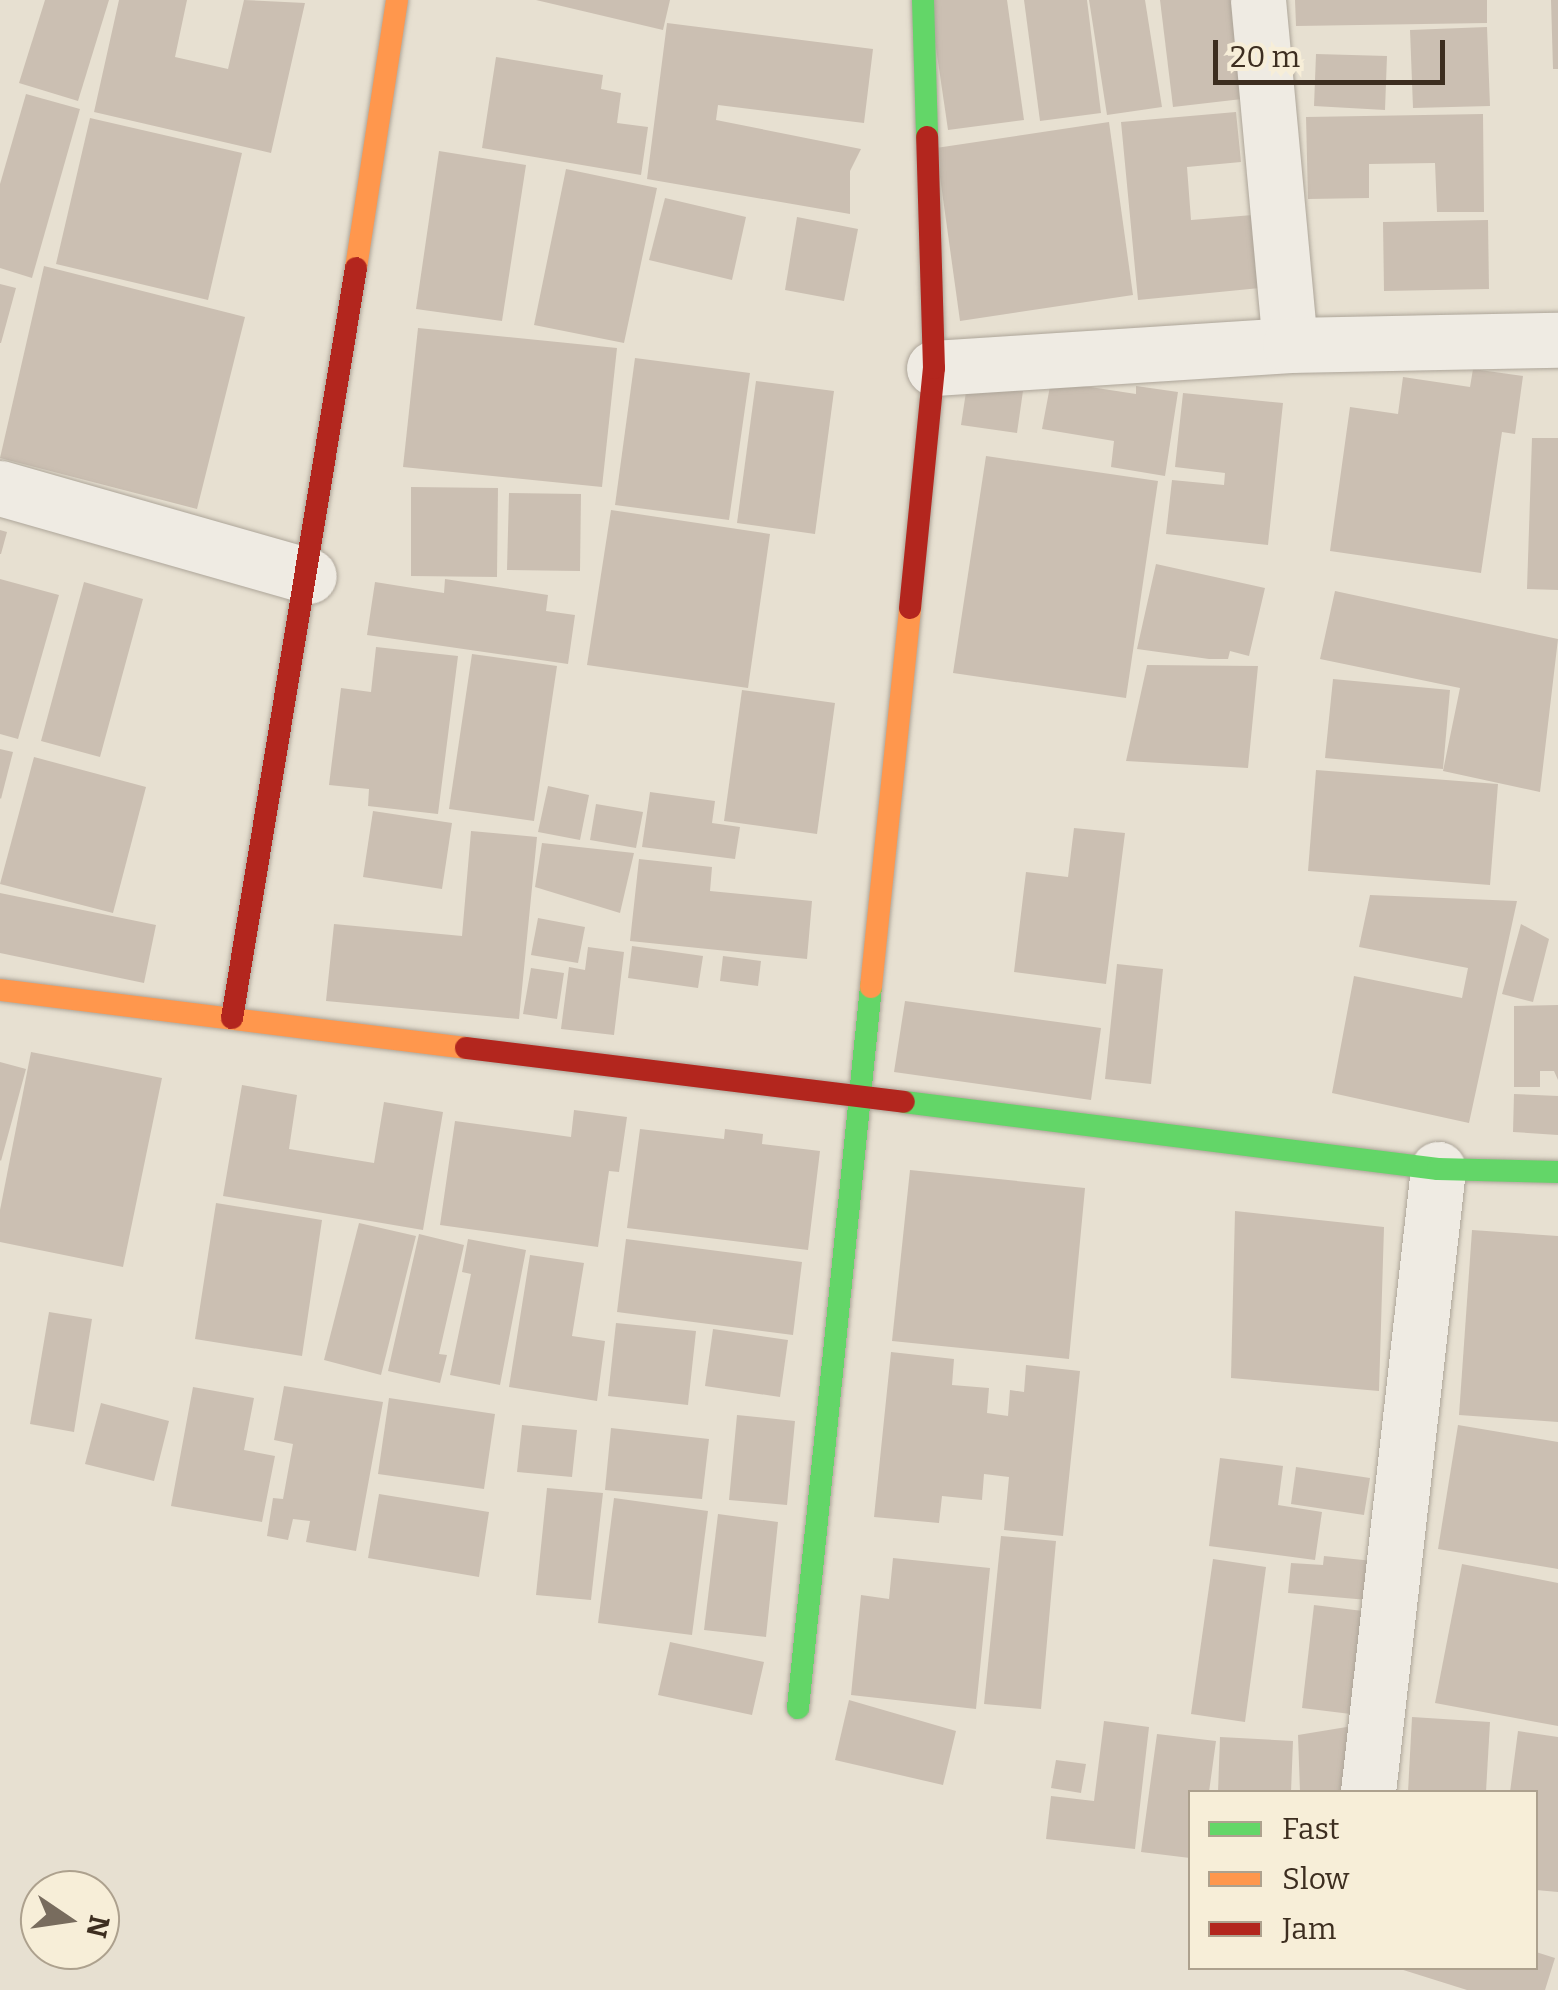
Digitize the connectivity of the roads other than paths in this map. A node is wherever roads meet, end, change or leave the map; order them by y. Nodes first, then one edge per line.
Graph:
1 (396, 0) edge
2 (923, 0) edge
3 (1258, 0) edge
4 (1558, 340) edge
5 (1290, 346) junction
6 (934, 368) junction
7 (0, 488) edge
8 (309, 576) junction
9 (0, 990) edge
10 (232, 1018) junction
11 (863, 1095) junction
12 (1438, 1169) junction
13 (1558, 1172) edge
14 (798, 1708) dead end
15 (1368, 1790) edge

1 - 8 street
2 - 6 street
3 - 5 street
4 - 5 street
5 - 6 street
6 - 11 street
7 - 8 street
8 - 10 street
9 - 10 street
10 - 11 street
11 - 12 street
11 - 14 street
12 - 13 street
12 - 15 street

